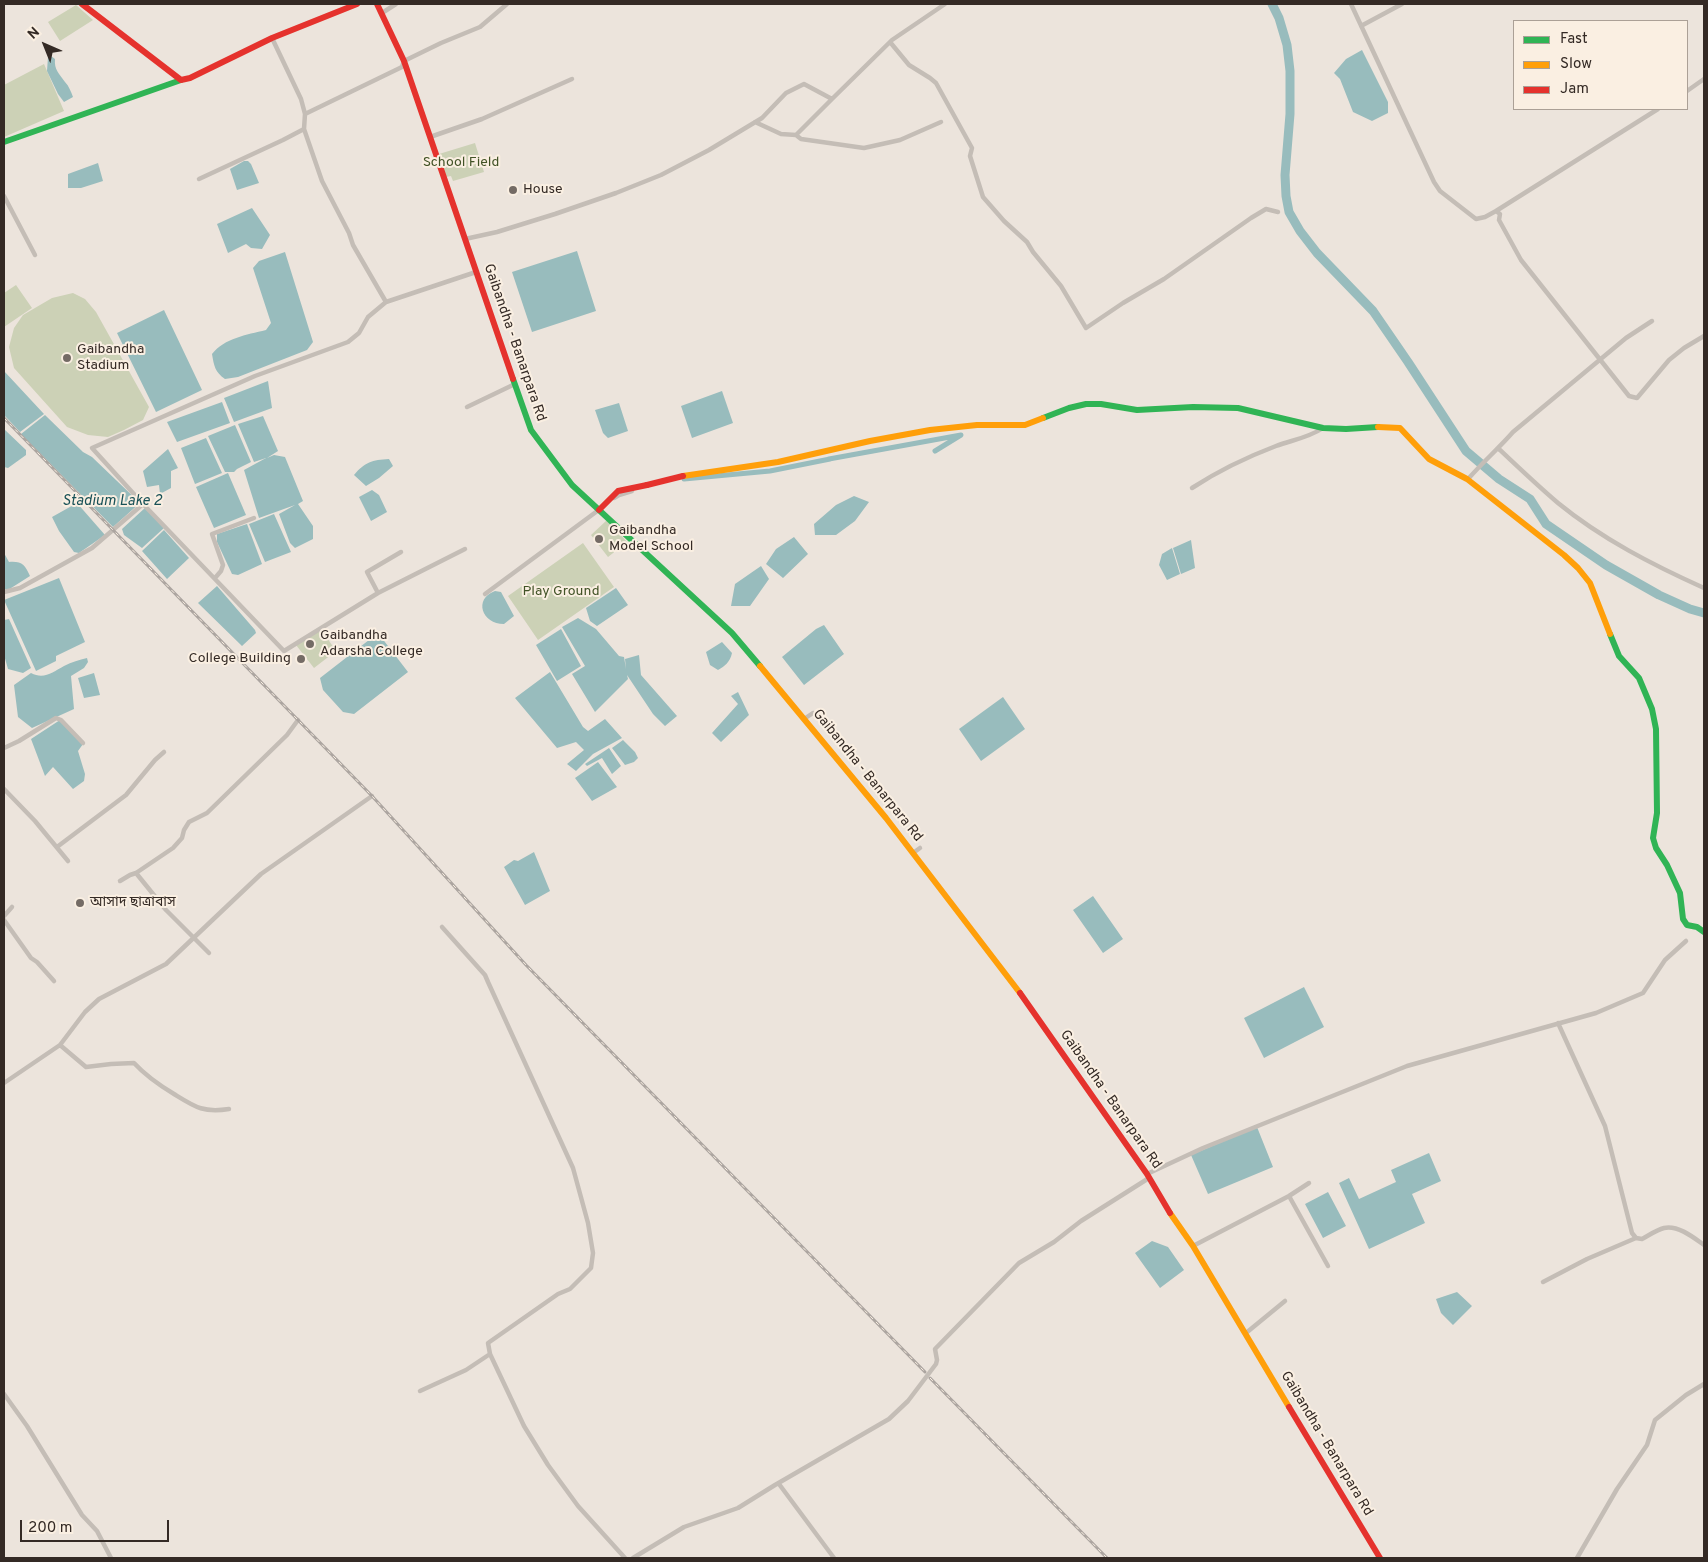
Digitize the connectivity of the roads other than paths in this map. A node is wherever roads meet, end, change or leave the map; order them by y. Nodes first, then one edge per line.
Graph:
1 (82, 4) edge
2 (357, 4) edge
3 (377, 4) edge
4 (396, 4) edge
5 (507, 4) edge
6 (945, 4) edge
7 (1351, 4) edge
8 (1402, 4) edge
9 (382, 13) junction
10 (1361, 26) junction
11 (272, 38) junction
12 (890, 42) junction
13 (404, 61) junction
14 (572, 79) dead end
15 (181, 80) junction
16 (1704, 80) edge
17 (1688, 90) edge
18 (832, 98) junction
19 (1656, 110) edge
20 (305, 114) junction
21 (755, 122) junction
22 (941, 122) dead end
23 (304, 129) junction
24 (796, 135) junction
25 (430, 137) junction
26 (4, 142) edge
27 (199, 180) dead end
28 (4, 196) edge
29 (1496, 211) junction
30 (1278, 212) dead end
31 (465, 239) junction
32 (35, 255) dead end
33 (476, 272) junction
34 (386, 302) junction
35 (1652, 321) dead end
36 (1704, 336) edge
37 (1600, 359) junction
38 (515, 384) junction
39 (467, 407) dead end
40 (1322, 428) junction
41 (1499, 449) junction
42 (1468, 479) junction
43 (664, 480) dead end
44 (1192, 488) dead end
45 (143, 504) junction
46 (599, 510) junction
47 (254, 518) dead end
48 (465, 550) dead end
49 (401, 552) dead end
50 (215, 578) junction
51 (1704, 588) edge
52 (4, 592) edge
53 (378, 593) junction
54 (485, 594) dead end
55 (813, 713) dead end
56 (804, 719) junction
57 (298, 720) dead end
58 (83, 743) dead end
59 (4, 748) edge
60 (164, 752) dead end
61 (4, 789) edge
62 (372, 796) dead end
63 (57, 847) junction
64 (920, 848) dead end
65 (913, 852) junction
66 (68, 861) dead end
67 (136, 873) junction
68 (120, 881) dead end
69 (12, 907) dead end
70 (4, 916) edge
71 (4, 920) edge
72 (442, 927) dead end
73 (1704, 932) edge
74 (192, 938) junction
75 (1686, 941) dead end
76 (209, 953) dead end
77 (54, 981) dead end
78 (1558, 1023) junction
79 (60, 1045) junction
80 (4, 1083) edge
81 (229, 1109) dead end
82 (1148, 1176) junction
83 (1309, 1183) dead end
84 (1289, 1196) junction
85 (1636, 1238) junction
86 (1704, 1245) edge
87 (1193, 1246) junction
88 (1328, 1266) dead end
89 (1542, 1282) dead end
90 (1285, 1301) dead end
91 (1246, 1334) junction
92 (490, 1354) junction
93 (1704, 1384) edge
94 (420, 1391) dead end
95 (4, 1394) edge
96 (779, 1484) junction
97 (111, 1558) edge
98 (625, 1558) edge
99 (633, 1558) edge
100 (834, 1558) edge
101 (1380, 1558) edge
102 (1577, 1558) edge

1 - 15 street
2 - 11 street
3 - 9 street, Gaibandha - Banarpara Rd
4 - 9 street
5 - 13 street
6 - 12 street
7 - 10 street
8 - 10 street
9 - 13 street, Gaibandha - Banarpara Rd
10 - 29 street
11 - 15 street
11 - 20 street
12 - 18 street
12 - 30 street
13 - 20 street
13 - 25 street, Gaibandha - Banarpara Rd
14 - 25 street
15 - 26 street
16 - 17 street
18 - 21 street
18 - 24 street
19 - 29 street
20 - 23 street
21 - 24 street
21 - 31 street
22 - 24 street
23 - 27 street
23 - 34 street
25 - 31 street, Gaibandha - Banarpara Rd
28 - 32 street
29 - 37 street
31 - 33 street, Gaibandha - Banarpara Rd
33 - 34 street
33 - 38 street, Gaibandha - Banarpara Rd
34 - 45 street
35 - 37 street
36 - 37 street
37 - 41 street
38 - 39 street
38 - 46 street, Gaibandha - Banarpara Rd
40 - 42 street
40 - 44 street
40 - 46 street, bridge
41 - 42 street
41 - 51 street
42 - 73 street
43 - 46 street
45 - 50 street
45 - 52 street
46 - 54 street
46 - 56 street, Gaibandha - Banarpara Rd
47 - 50 street
48 - 53 street
49 - 53 street
50 - 53 street
55 - 56 street
56 - 65 street, Gaibandha - Banarpara Rd
57 - 67 street
58 - 59 street
60 - 63 street
61 - 63 street
62 - 74 street
63 - 66 street
64 - 65 street
65 - 82 street, Gaibandha - Banarpara Rd
67 - 68 street
67 - 74 street
69 - 70 street
71 - 77 street
72 - 92 street
74 - 76 street
74 - 79 street
75 - 78 street
78 - 82 street
78 - 85 street
79 - 80 street
79 - 81 street
82 - 87 street, Gaibandha - Banarpara Rd
82 - 96 street
83 - 84 street
84 - 87 street
84 - 88 street
85 - 86 street
85 - 89 street
87 - 91 street, Gaibandha - Banarpara Rd
90 - 91 street
91 - 101 street, Gaibandha - Banarpara Rd
92 - 94 street
92 - 98 street
93 - 102 street
95 - 97 street
96 - 99 street
96 - 100 street

